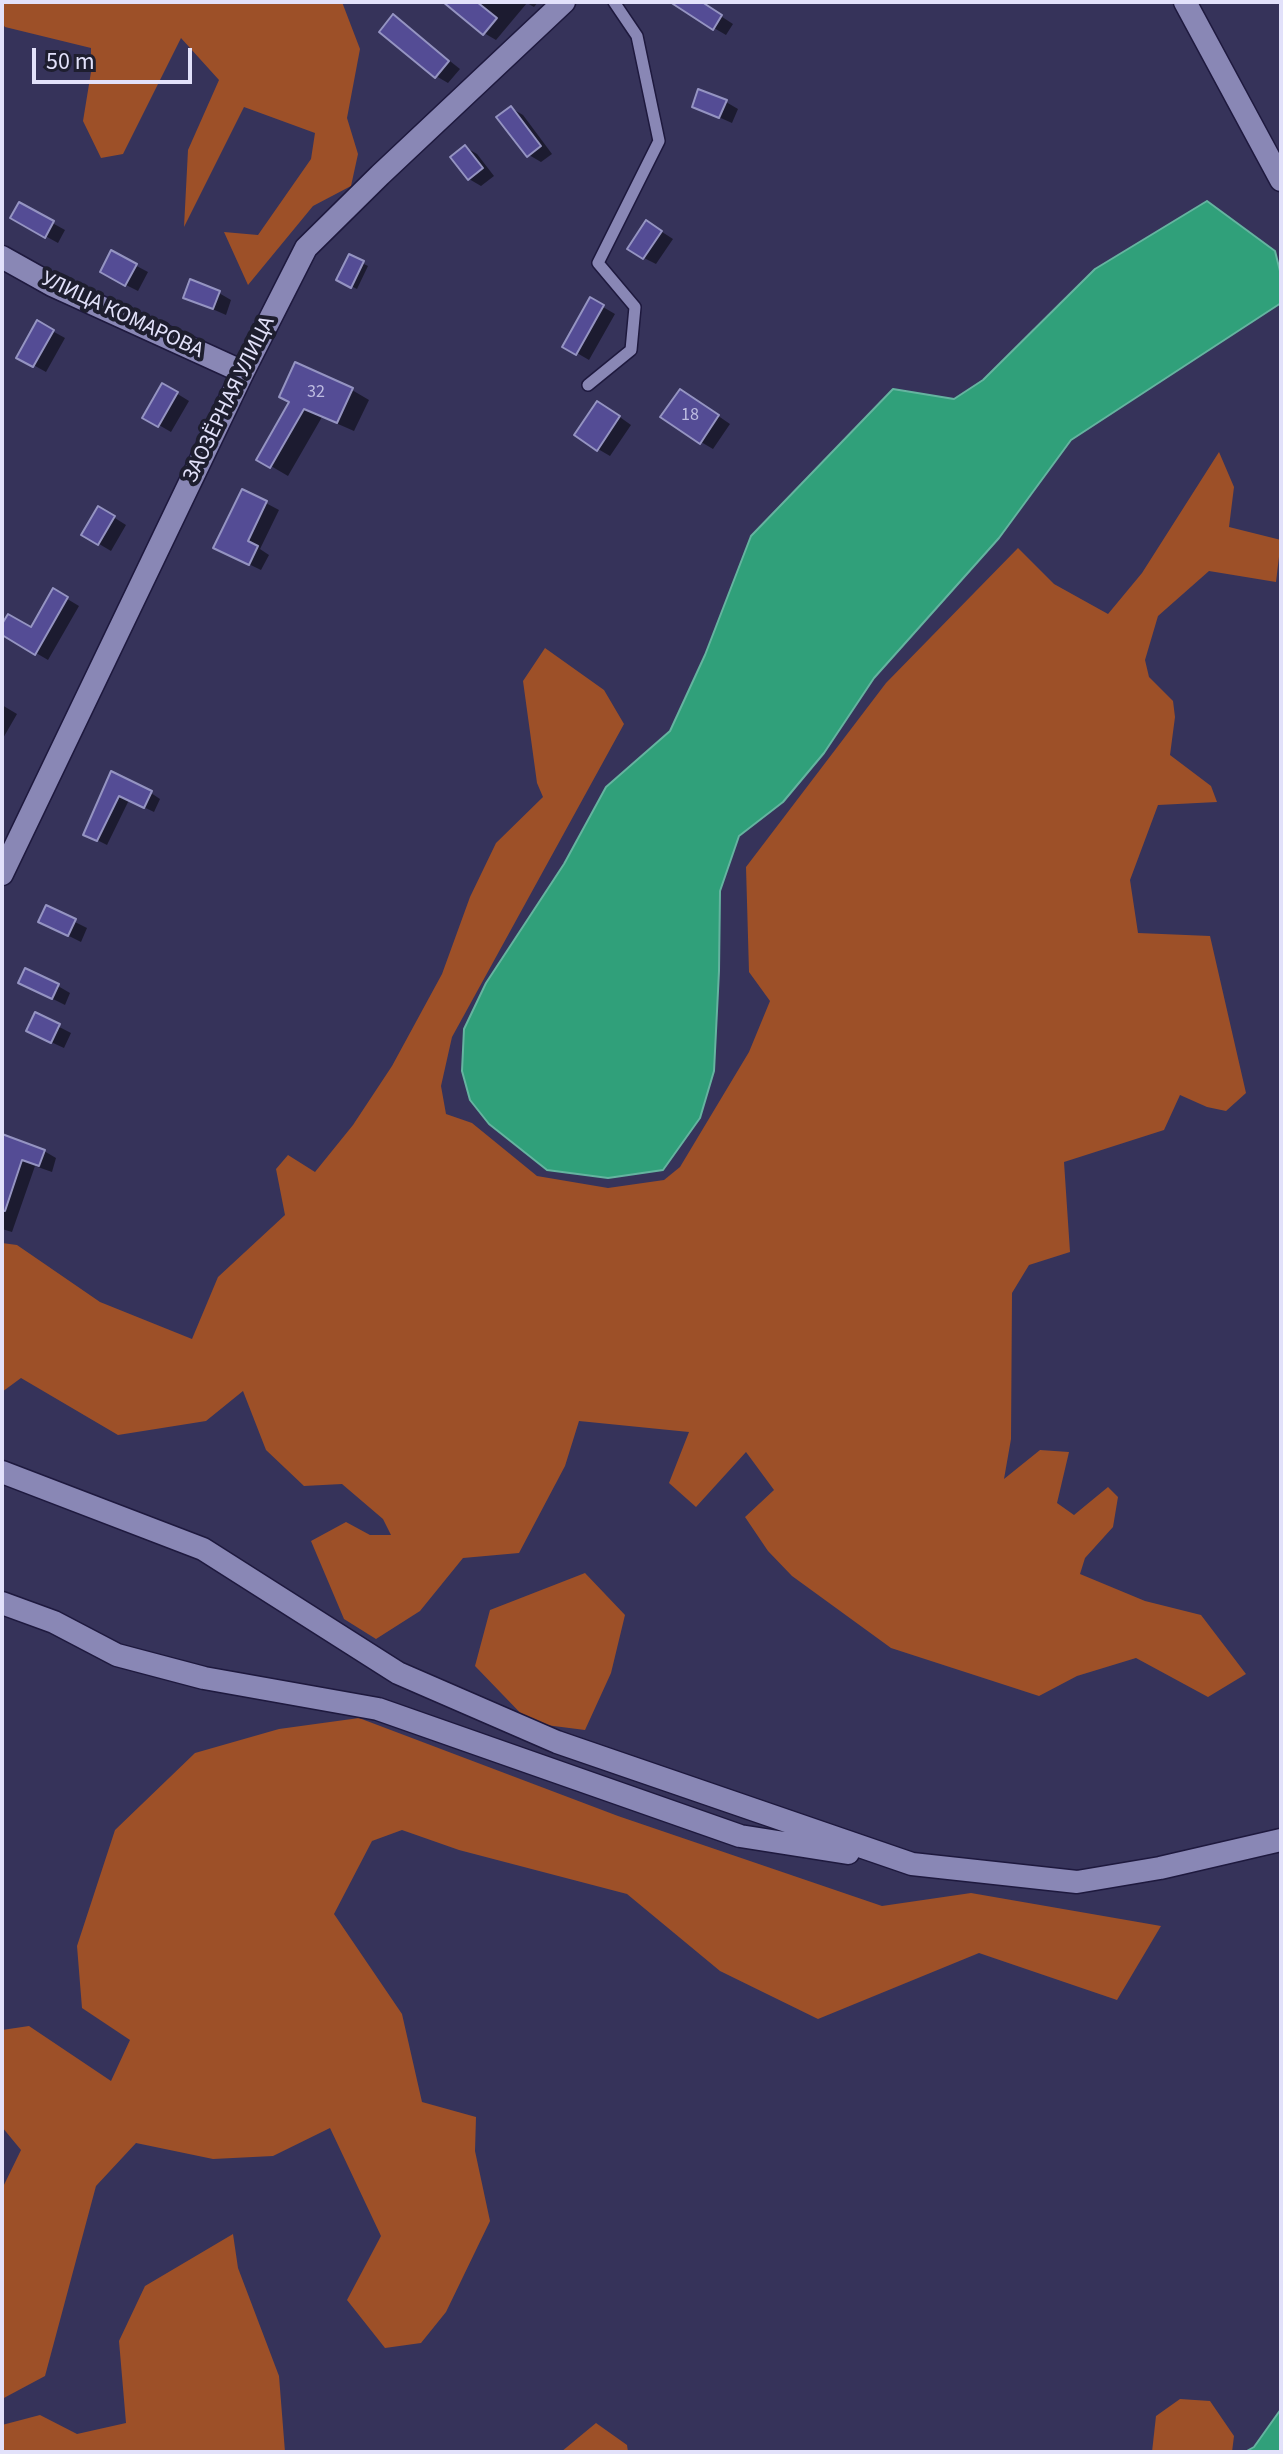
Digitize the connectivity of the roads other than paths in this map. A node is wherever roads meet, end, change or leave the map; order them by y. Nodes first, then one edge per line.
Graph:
1 (564, 2) edge
2 (614, 2) edge
3 (1185, 2) edge
4 (1281, 180) edge
5 (2, 257) edge
6 (243, 372) junction
7 (588, 385) dead end
8 (2, 874) edge
9 (2, 1472) edge
10 (2, 1603) edge
11 (1281, 1840) edge
12 (912, 1864) junction

1 - 6 street, ЗАОЗЁРНАЯ УЛИЦА
2 - 7 lane
3 - 4 street
5 - 6 street, УЛИЦА КОМАРОВА
6 - 8 street, ЗАОЗЁРНАЯ УЛИЦА
9 - 12 street
10 - 12 street
11 - 12 street

